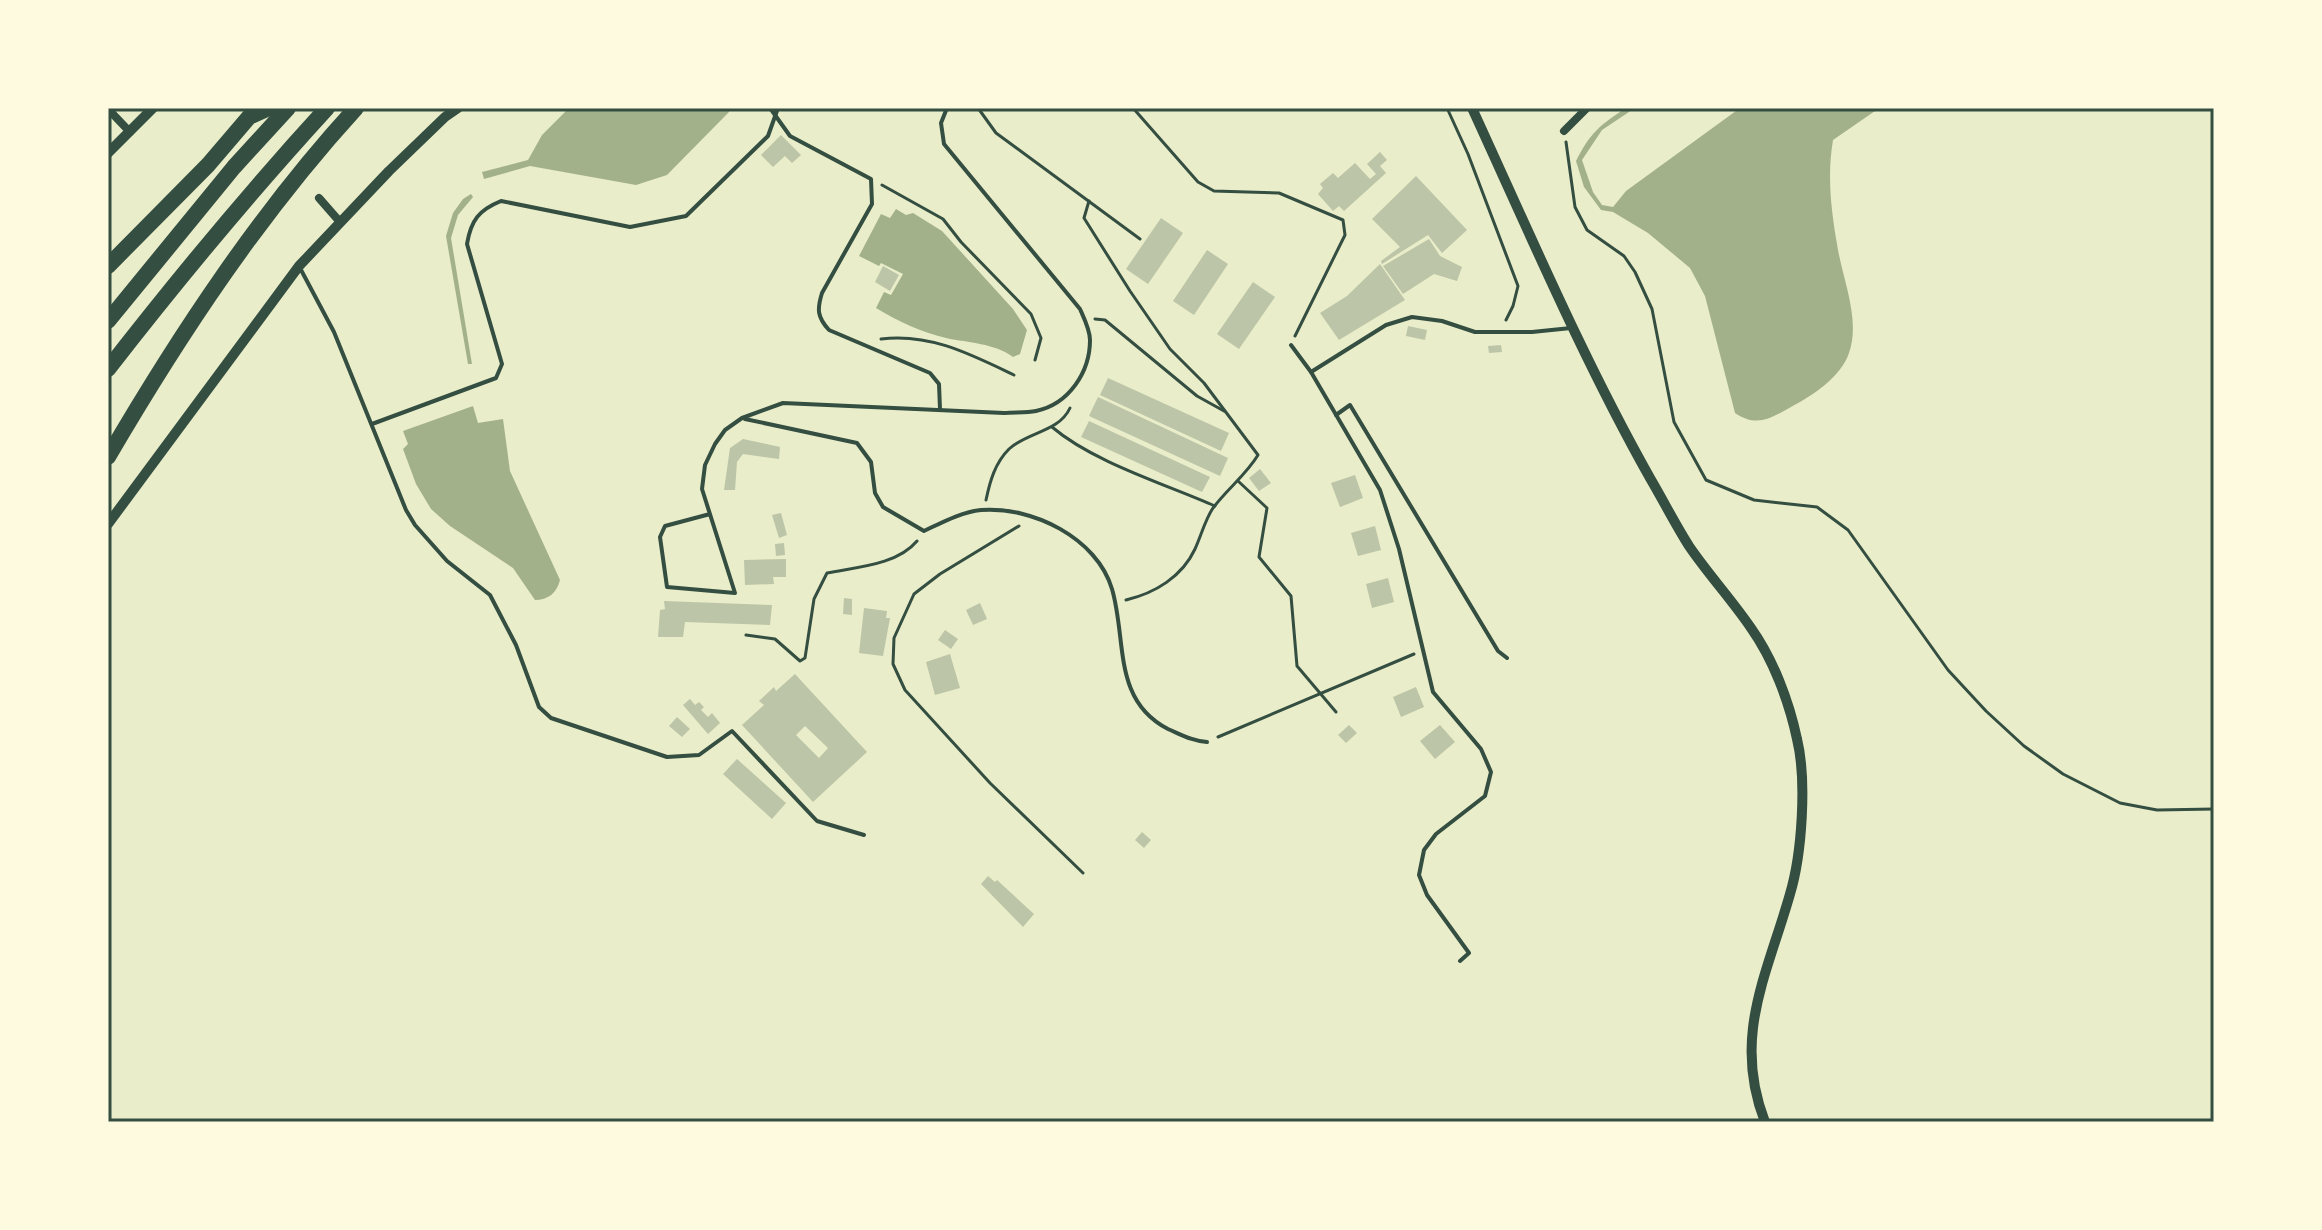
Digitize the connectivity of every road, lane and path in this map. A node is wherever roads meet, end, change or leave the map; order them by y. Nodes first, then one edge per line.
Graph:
1 (153, 108) edge
2 (269, 108) edge
3 (288, 108) edge
4 (327, 108) edge
5 (356, 108) edge
6 (458, 108) edge
7 (770, 108) edge
8 (778, 108) edge
9 (947, 108) edge
10 (978, 108) edge
11 (1133, 108) edge
12 (1447, 108) edge
13 (1472, 108) edge
14 (1587, 108) edge
15 (108, 109) edge
16 (775, 117) junction
17 (1564, 131) joint
18 (130, 132) junction
19 (108, 153) edge
20 (871, 179) junction
21 (319, 198) dead end
22 (1089, 201) junction
23 (340, 222) junction
24 (1140, 239) dead end
25 (108, 266) edge
26 (299, 266) junction
27 (1084, 318) junction
28 (108, 321) edge
29 (1573, 327) junction
30 (1500, 331) junction
31 (1291, 345) joint
32 (866, 346) junction
33 (1035, 360) dead end
34 (108, 369) edge
35 (1311, 372) junction
36 (1014, 375) dead end
37 (1077, 385) junction
38 (940, 409) junction
39 (1229, 414) junction
40 (1336, 415) junction
41 (742, 418) junction
42 (372, 424) junction
43 (1052, 427) junction
44 (108, 457) edge
45 (1238, 481) junction
46 (1215, 506) junction
47 (985, 511) junction
48 (710, 514) junction
49 (1032, 517) junction
50 (108, 524) edge
51 (924, 531) junction
52 (1115, 602) junction
53 (746, 635) dead end
54 (1424, 650) junction
55 (1507, 658) dead end
56 (1336, 712) dead end
57 (1207, 742) joint
58 (2214, 809) edge
59 (864, 835) dead end
60 (1083, 873) dead end
61 (1460, 961) dead end
62 (1765, 1122) edge

1 - 18 street
2 - 25 highway
3 - 28 highway
4 - 34 highway
5 - 44 highway
6 - 23 street
7 - 16 lane
8 - 16 lane
9 - 27 lane
10 - 22 path
11 - 31 path
12 - 30 path
13 - 29 street
14 - 17 street
15 - 18 street
16 - 20 lane
16 - 42 lane
17 - 58 path
18 - 19 street
20 - 32 lane
20 - 33 path
21 - 23 street
22 - 24 path
22 - 39 path
23 - 26 street
26 - 42 lane
26 - 50 street
27 - 37 lane
27 - 39 path
29 - 30 lane
29 - 62 street
30 - 35 lane
31 - 35 lane
32 - 36 path
32 - 38 lane
35 - 40 lane
37 - 38 lane
37 - 43 path
38 - 41 lane
39 - 45 path
40 - 54 lane
40 - 55 lane
41 - 48 lane
41 - 51 lane
42 - 59 lane
43 - 46 path
43 - 47 path
45 - 46 path
45 - 56 path
46 - 52 path
47 - 49 lane
47 - 51 lane
48 - 48 lane
49 - 52 lane
49 - 60 path
51 - 53 path
52 - 57 lane
54 - 57 path
54 - 61 lane

